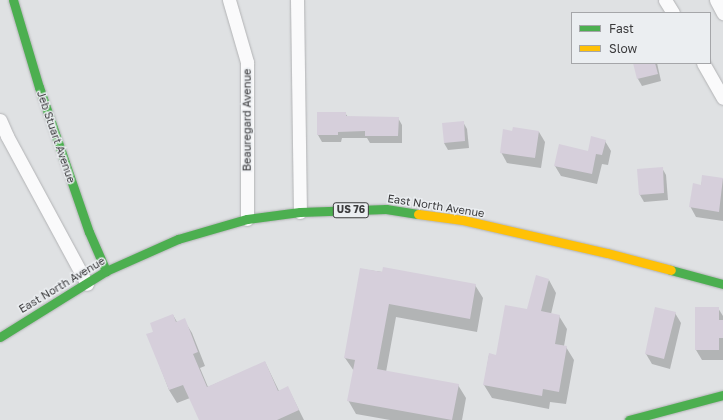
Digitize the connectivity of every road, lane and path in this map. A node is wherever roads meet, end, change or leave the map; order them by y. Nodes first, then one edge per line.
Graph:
1 (13, 0) edge
2 (229, 0) edge
3 (297, 0) edge
4 (665, 0) edge
5 (716, 0) edge
6 (672, 12) edge
7 (723, 12) edge
8 (704, 64) edge
9 (723, 98) edge
10 (0, 120) edge
11 (300, 212) junction
12 (248, 219) junction
13 (106, 271) junction
14 (87, 284) junction
15 (723, 284) edge
16 (0, 337) edge
17 (723, 396) edge
18 (629, 420) edge

1 - 13 main road, Jeb Stuart Avenue
2 - 12 street, Beauregard Avenue
3 - 11 street
4 - 6 street
5 - 7 street
8 - 9 street
10 - 14 street
11 - 12 main road, East North Avenue / US 76
11 - 15 main road, East North Avenue / US 76
12 - 13 main road, East North Avenue / US 76
13 - 14 main road, East North Avenue / US 76
14 - 16 main road, East North Avenue / US 76
17 - 18 main road

